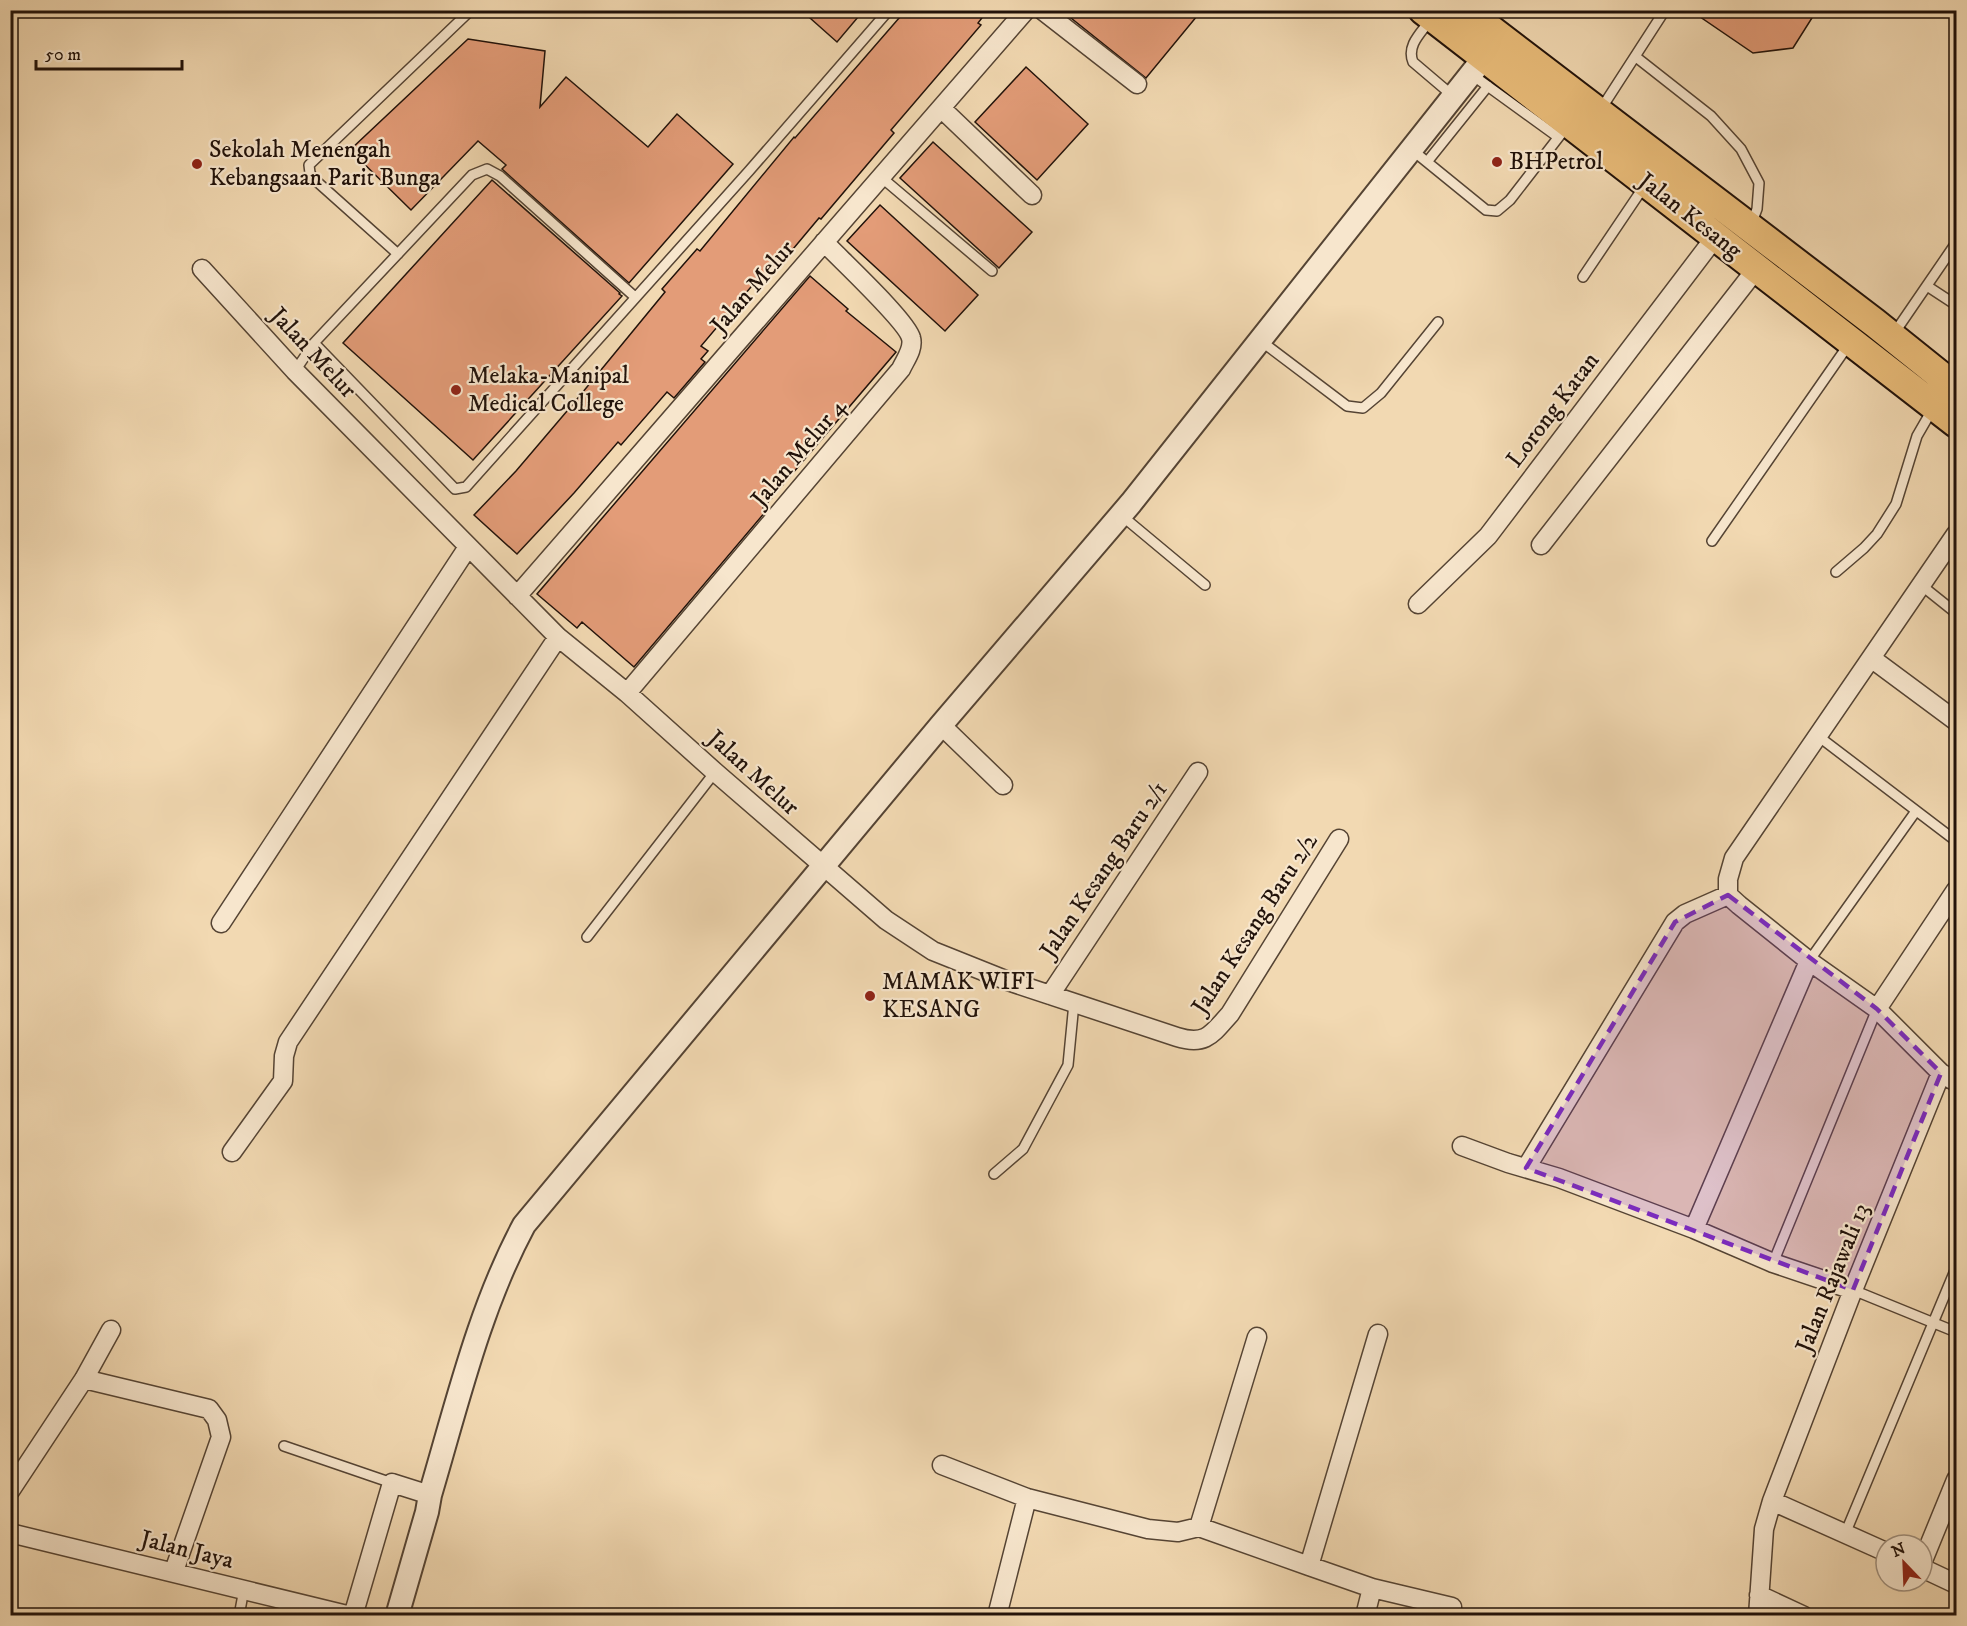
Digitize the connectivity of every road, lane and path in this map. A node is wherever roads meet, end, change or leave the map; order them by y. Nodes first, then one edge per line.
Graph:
1 (471, 10) edge
2 (890, 10) edge
3 (1026, 10) edge
4 (1042, 10) edge
5 (1665, 10) edge
6 (1428, 14) edge
7 (1482, 44) edge
8 (1636, 57) junction
9 (1137, 84) dead end
10 (1453, 96) junction
11 (1605, 103) junction
12 (941, 108) junction
13 (1564, 130) junction
14 (1419, 155) junction
15 (881, 177) junction
16 (1647, 183) junction
17 (1032, 195) dead end
18 (1753, 219) junction
19 (1716, 236) junction
20 (824, 242) junction
21 (1956, 243) edge
22 (398, 254) junction
23 (1757, 268) junction
24 (202, 269) dead end
25 (992, 271) dead end
26 (1583, 277) dead end
27 (1927, 286) junction
28 (635, 297) junction
29 (1956, 305) edge
30 (1438, 322) dead end
31 (1896, 329) junction
32 (1259, 340) junction
33 (1851, 341) junction
34 (314, 344) junction
35 (295, 371) junction
36 (1956, 388) edge
37 (1934, 406) junction
38 (1956, 423) edge
39 (1121, 515) junction
40 (1956, 534) edge
41 (1712, 541) dead end
42 (1541, 545) dead end
43 (468, 547) junction
44 (1836, 572) dead end
45 (1205, 585) dead end
46 (1921, 585) junction
47 (517, 596) junction
48 (1418, 604) dead end
49 (1956, 613) edge
50 (558, 637) junction
51 (1871, 658) junction
52 (627, 693) junction
53 (1956, 721) edge
54 (941, 725) junction
55 (1818, 736) junction
56 (715, 772) junction
57 (1198, 772) dead end
58 (1003, 785) dead end
59 (1916, 811) junction
60 (1339, 839) dead end
61 (1956, 841) edge
62 (823, 867) junction
63 (1956, 890) edge
64 (1728, 895) junction
65 (221, 923) dead end
66 (587, 937) dead end
67 (1809, 961) junction
68 (1050, 995) junction
69 (1074, 1003) junction
70 (1877, 1009) junction
71 (1949, 1077) edge
72 (1462, 1146) dead end
73 (232, 1152) dead end
74 (1526, 1168) junction
75 (994, 1174) dead end
76 (1694, 1229) junction
77 (1773, 1263) junction
78 (1956, 1268) edge
79 (1853, 1290) junction
80 (1934, 1323) junction
81 (111, 1330) dead end
82 (1956, 1332) edge
83 (1378, 1334) dead end
84 (1257, 1337) dead end
85 (84, 1379) junction
86 (284, 1446) dead end
87 (942, 1465) dead end
88 (1956, 1480) edge
89 (392, 1483) junction
90 (10, 1491) edge
91 (430, 1495) junction
92 (1027, 1498) junction
93 (1772, 1502) junction
94 (1199, 1527) junction
95 (10, 1533) edge
96 (1845, 1534) junction
97 (1934, 1534) edge
98 (1874, 1547) edge
99 (1310, 1566) junction
100 (174, 1571) junction
101 (1934, 1574) edge
102 (1956, 1584) edge
103 (1372, 1588) junction
104 (244, 1589) junction
105 (1759, 1595) junction
106 (1452, 1607) dead end
107 (239, 1616) edge
108 (352, 1616) edge
109 (397, 1616) edge
110 (997, 1616) edge
111 (1365, 1616) edge
112 (1758, 1616) edge
113 (1804, 1616) edge

1 - 22 lane
2 - 28 lane
3 - 12 street, Jalan Melur
4 - 9 street
5 - 8 lane
6 - 7 main road, Jalan Kesang
6 - 10 lane
7 - 10 street
7 - 11 main road, Jalan Kesang
7 - 13 main road, Jalan Kesang
7 - 14 lane
8 - 11 lane
8 - 18 lane
10 - 14 street
11 - 18 main road, Jalan Kesang
12 - 15 street, Jalan Melur
12 - 17 street
13 - 14 lane
13 - 16 main road, Jalan Kesang
14 - 32 street
15 - 20 street, Jalan Melur
15 - 25 lane
16 - 19 main road, Jalan Kesang
16 - 26 lane
18 - 31 main road, Jalan Kesang
19 - 23 main road, Jalan Kesang
19 - 48 street, Lorong Katan
20 - 47 street, Jalan Melur
20 - 52 street, Jalan Melur 4
21 - 27 lane
22 - 28 lane
22 - 34 lane
23 - 33 main road, Jalan Kesang
23 - 42 street
24 - 35 street, Jalan Melur
27 - 29 lane
27 - 31 lane
28 - 34 lane
30 - 32 lane
31 - 36 main road, Jalan Kesang
32 - 39 street
33 - 37 main road, Jalan Kesang
33 - 41 lane
34 - 35 lane
35 - 43 street, Jalan Melur
37 - 38 main road, Jalan Kesang
37 - 44 lane
39 - 45 lane
39 - 54 street
40 - 46 street
43 - 47 street, Jalan Melur
43 - 65 street
46 - 49 lane
46 - 51 street
47 - 50 street, Jalan Melur
50 - 52 street, Jalan Melur
50 - 73 street
51 - 53 street
51 - 55 street
52 - 56 street, Jalan Melur
54 - 58 street
54 - 62 street
55 - 59 lane
55 - 64 street
56 - 62 street, Jalan Melur
56 - 66 lane
57 - 68 street, Jalan Kesang Baru 2/1
59 - 61 lane
59 - 67 lane
60 - 69 street, Jalan Kesang Baru 2/2
62 - 68 street, Jalan Melur
62 - 91 street
63 - 70 street
64 - 67 street
64 - 74 street
67 - 70 street
67 - 76 street
68 - 69 street, Jalan Kesang Baru 2/2
69 - 75 lane
70 - 71 street
70 - 77 lane
71 - 79 street, Jalan Rajawali 13
72 - 74 street
74 - 76 street
76 - 77 street
77 - 79 street
78 - 80 lane
79 - 80 lane
79 - 93 street, Jalan Rajawali 13
80 - 82 lane
80 - 96 lane
81 - 85 street
83 - 99 street
84 - 94 street
85 - 90 street
85 - 100 street
86 - 89 lane
87 - 92 street
88 - 97 street
89 - 91 street
89 - 108 street
91 - 109 street
92 - 94 street
92 - 110 street
93 - 96 street
93 - 105 street, Jalan Rajawali 13
94 - 99 street
95 - 100 street, Jalan Jaya
96 - 98 street
99 - 103 street
100 - 104 street, Jalan Jaya
101 - 102 street
103 - 106 street
103 - 111 street
104 - 107 lane
104 - 108 street, Jalan Jaya
105 - 112 street, Jalan Rajawali 13
105 - 113 street

